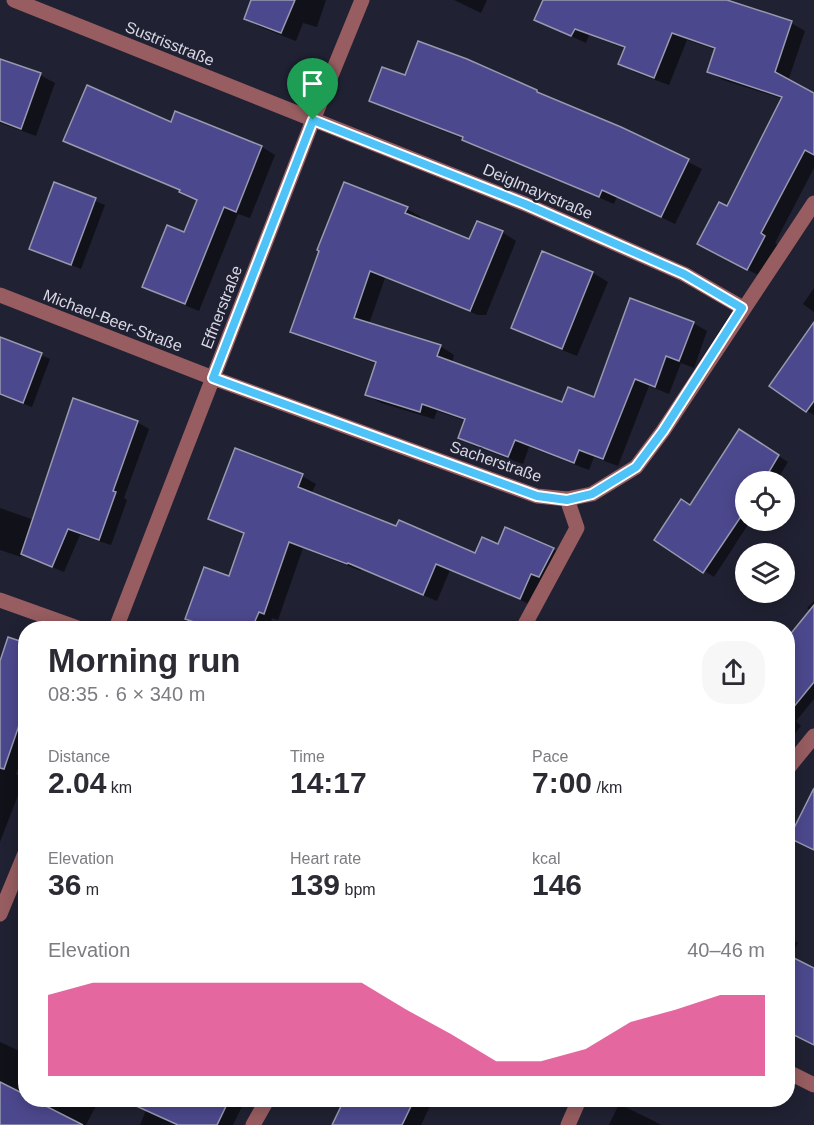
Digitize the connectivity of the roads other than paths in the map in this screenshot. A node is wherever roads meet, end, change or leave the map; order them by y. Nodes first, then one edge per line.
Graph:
1 (14, 0) edge
2 (362, 0) edge
3 (313, 120) junction
4 (814, 203) edge
5 (0, 294) edge
6 (742, 308) junction
7 (213, 378) junction
8 (567, 500) junction
9 (0, 600) edge
10 (58, 621) edge
11 (119, 621) edge
12 (527, 621) edge
13 (814, 736) edge
14 (795, 759) edge
15 (18, 870) edge
16 (0, 914) edge
17 (795, 1076) edge
18 (814, 1085) edge
19 (263, 1107) edge
20 (576, 1107) edge
21 (253, 1125) edge
22 (568, 1125) edge

1 - 3 street, Sustrisstraße
2 - 3 street, Effnerstraße
3 - 6 street, Deiglmayrstraße
3 - 7 street, Effnerstraße
4 - 6 street, Sacherstraße
5 - 7 street, Michael-Beer-Straße
6 - 8 street, Sacherstraße
7 - 8 street, Sacherstraße
7 - 11 street, Effnerstraße
8 - 12 street
9 - 10 street
13 - 14 street
15 - 16 street
17 - 18 street
19 - 21 street
20 - 22 street

